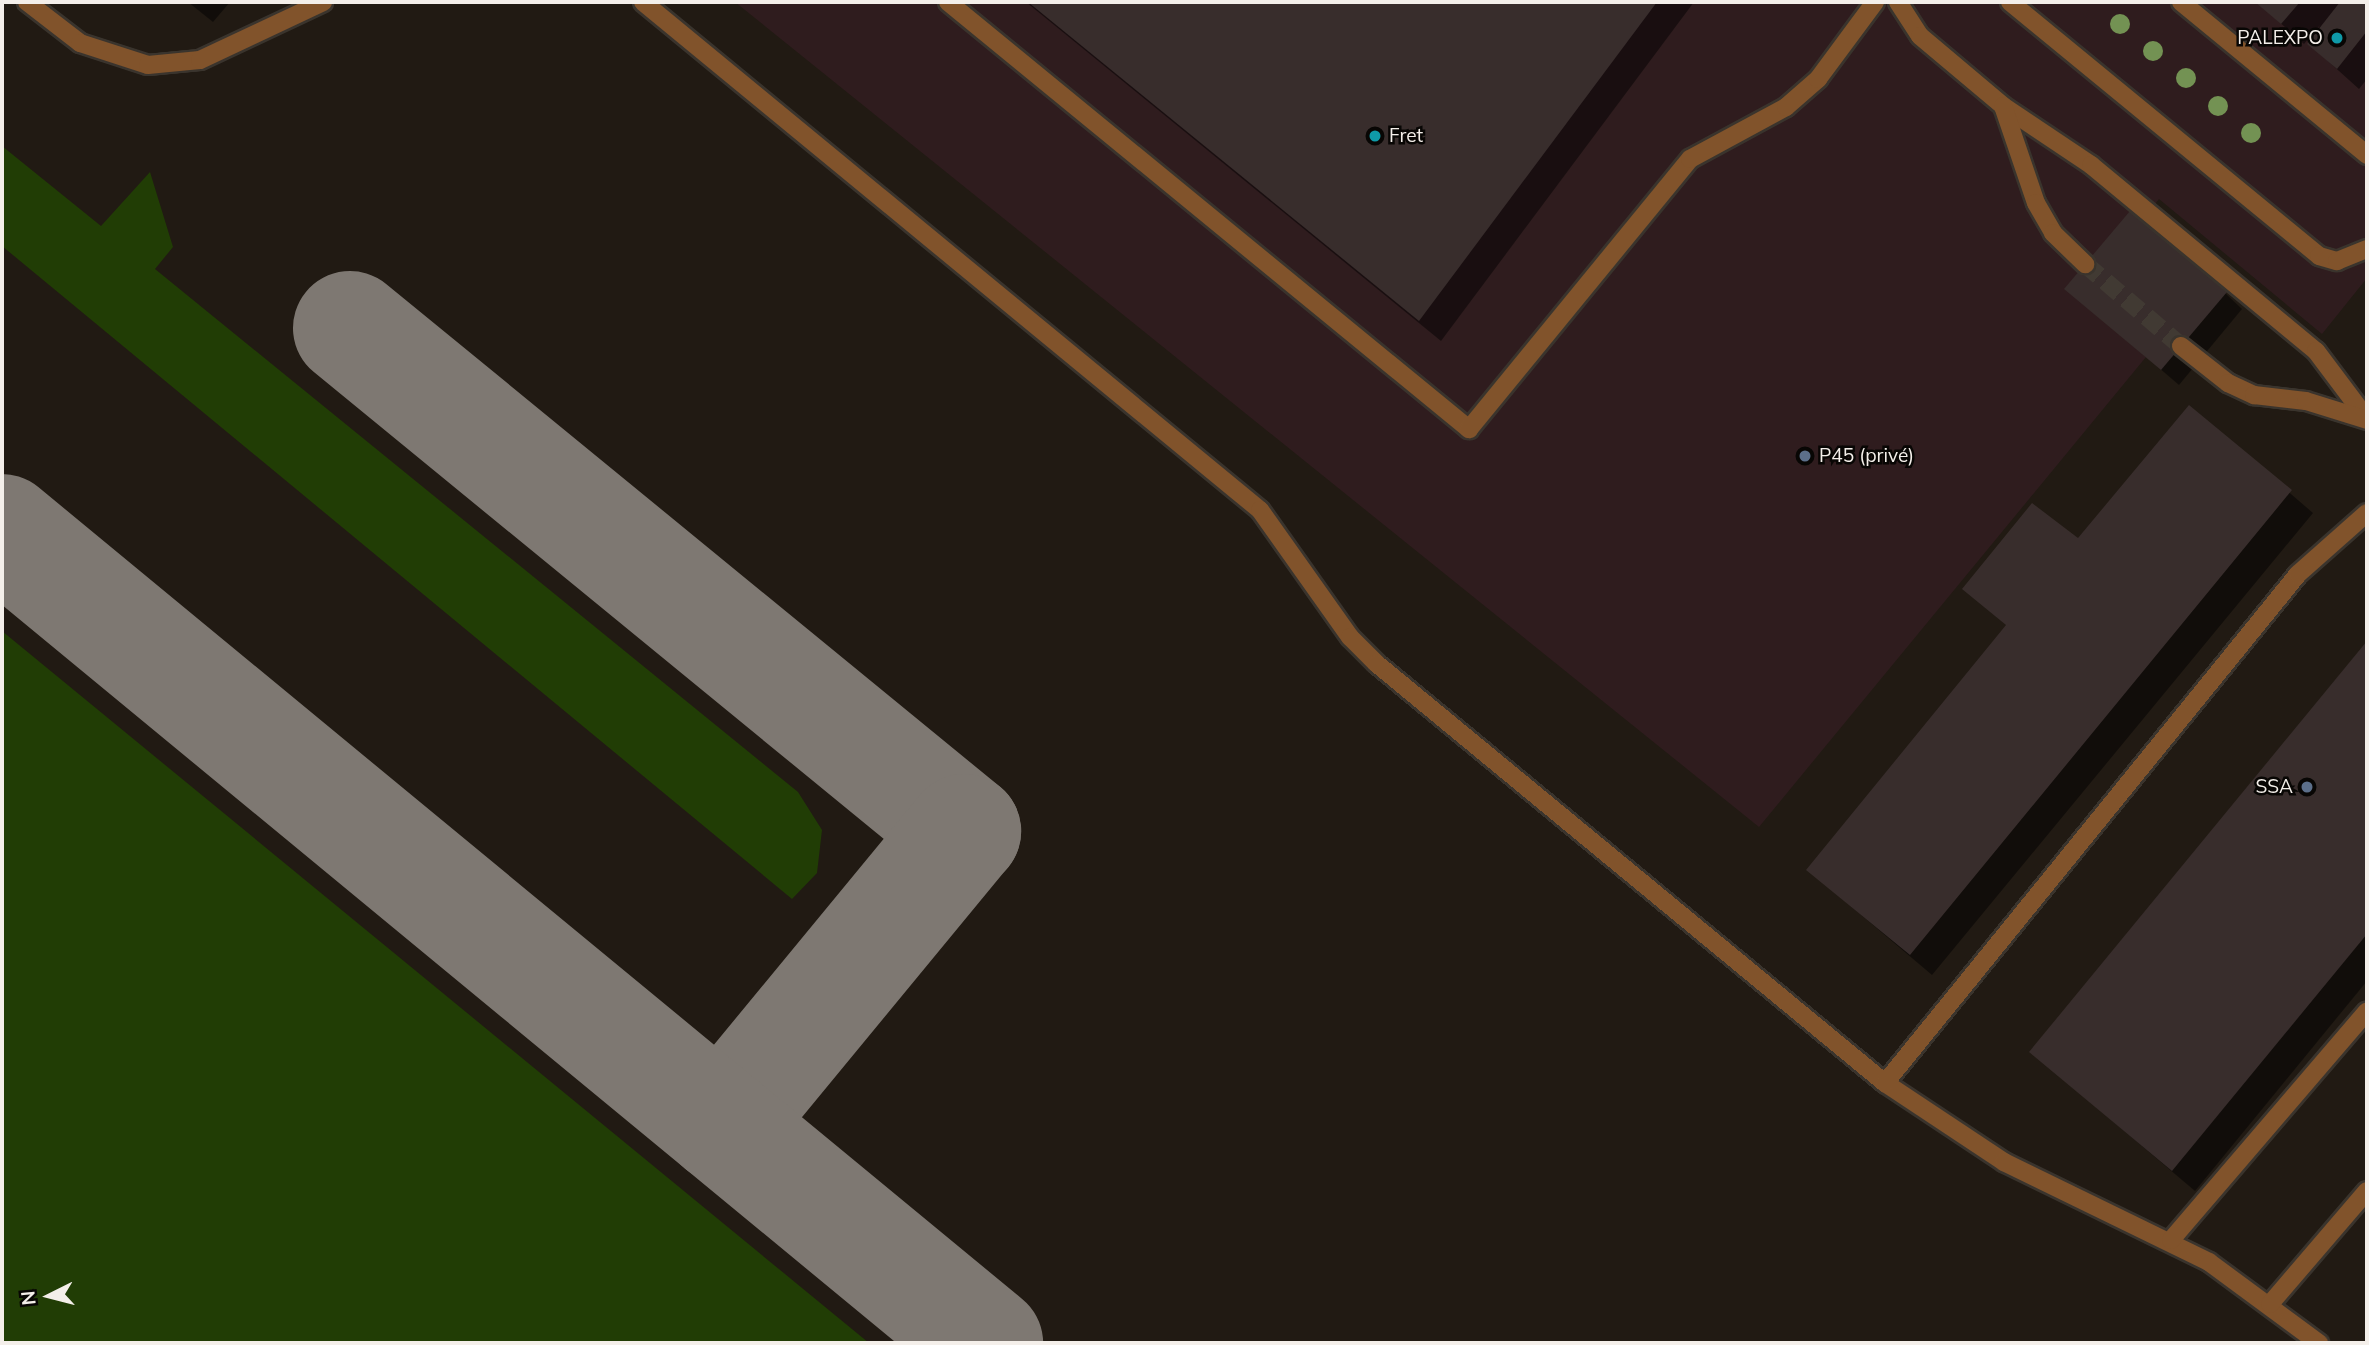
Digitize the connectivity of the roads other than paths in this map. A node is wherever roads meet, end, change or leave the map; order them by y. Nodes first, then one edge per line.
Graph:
1 (27, 2) edge
2 (323, 2) edge
3 (643, 2) edge
4 (948, 2) edge
5 (1875, 2) edge
6 (1898, 2) edge
7 (2010, 2) edge
8 (2181, 2) edge
9 (2003, 106) junction
10 (2367, 155) edge
11 (2367, 249) edge
12 (2085, 264) tunnel mouth
13 (2181, 346) tunnel mouth
14 (2367, 419) edge
15 (2367, 513) edge
16 (2367, 1011) edge
17 (1885, 1083) junction
18 (2367, 1191) edge
19 (2171, 1240) junction
20 (2270, 1304) junction
21 (2309, 1340) edge

1 - 2 street
3 - 17 street
4 - 5 street
6 - 9 street
7 - 11 street
8 - 10 street
9 - 12 street
9 - 14 street
13 - 14 street
15 - 17 street
16 - 19 street
17 - 19 street
18 - 20 street
19 - 20 street
20 - 21 street

